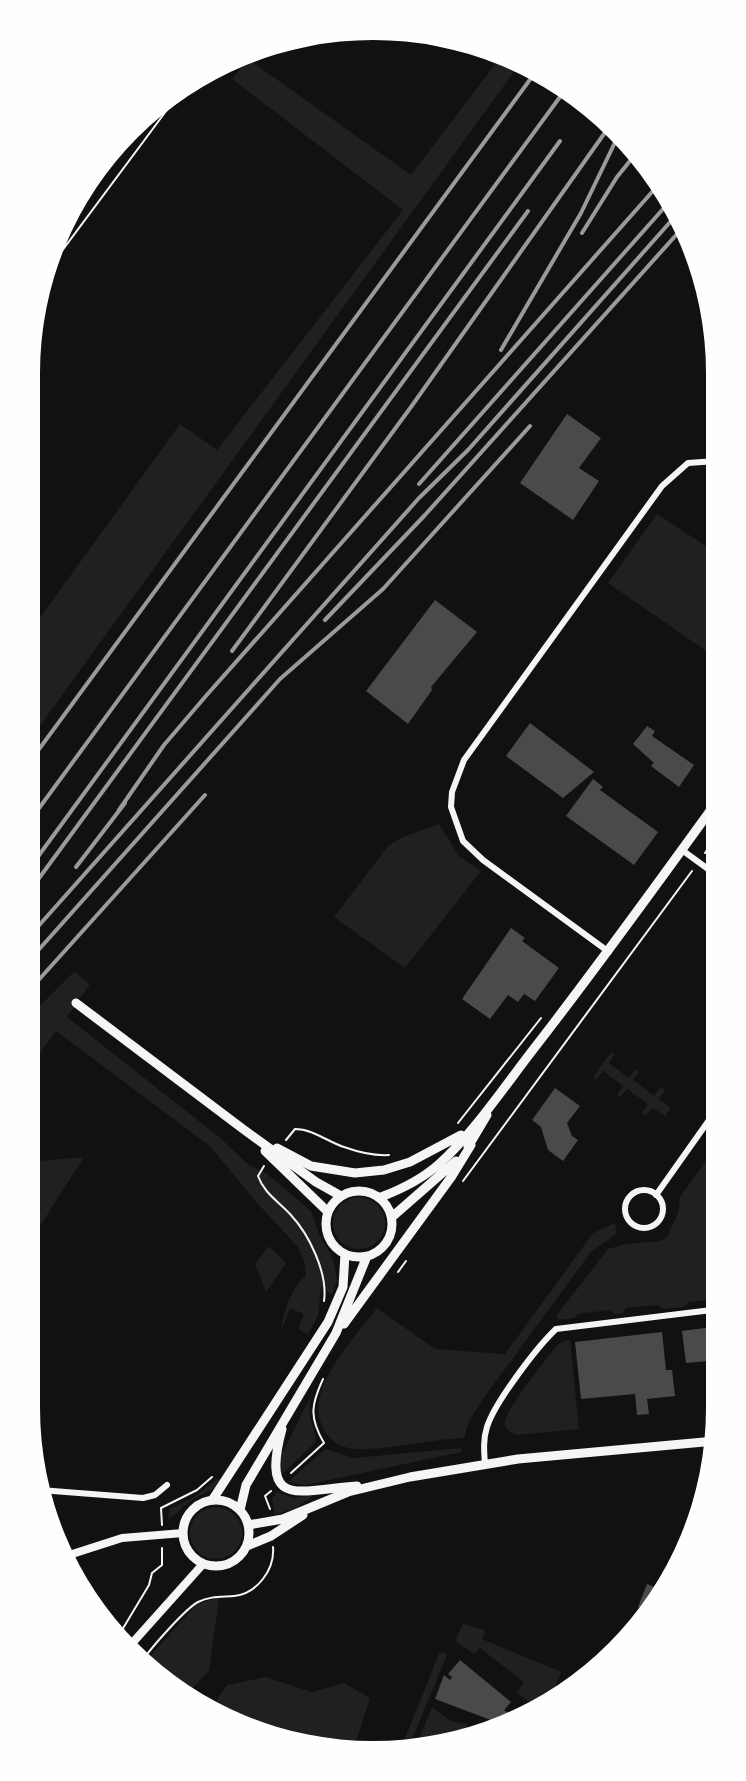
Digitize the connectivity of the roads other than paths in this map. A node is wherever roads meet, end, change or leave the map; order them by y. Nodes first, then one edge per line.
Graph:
1 (706, 462) edge
2 (706, 817) edge
3 (682, 850) junction
4 (706, 867) edge
5 (609, 952) junction
6 (76, 1003) dead end
7 (495, 1100) junction
8 (706, 1124) edge
9 (243, 1129) junction
10 (467, 1132) junction
11 (471, 1145) junction
12 (656, 1195) junction
13 (341, 1196) junction
14 (381, 1197) junction
15 (328, 1212) junction
16 (392, 1217) junction
17 (345, 1254) junction
18 (367, 1256) junction
19 (706, 1311) edge
20 (336, 1333) junction
21 (285, 1416) junction
22 (704, 1442) edge
23 (485, 1464) junction
24 (167, 1485) dead end
25 (373, 1485) junction
26 (50, 1491) edge
27 (213, 1499) junction
28 (314, 1507) junction
29 (240, 1510) junction
30 (248, 1525) junction
31 (183, 1533) junction
32 (247, 1546) junction
33 (73, 1554) edge
34 (203, 1564) junction
35 (135, 1640) edge

1 - 5 street
2 - 3 main road
3 - 4 street
3 - 5 main road
5 - 7 main road
6 - 9 main road
7 - 10 main road
7 - 11 main road
8 - 12 street
9 - 10 main road
9 - 13 main road
9 - 15 main road
10 - 14 main road
11 - 16 main road
11 - 20 main road
12 - 12 street
13 - 14 main road
13 - 15 main road
14 - 16 main road
15 - 17 main road
16 - 18 main road
17 - 18 main road
17 - 27 main road
18 - 20 main road
19 - 23 street
20 - 21 main road
21 - 25 main road
21 - 29 main road
22 - 23 main road
23 - 25 main road
24 - 26 street
25 - 28 main road
27 - 29 main road
27 - 31 main road
28 - 30 main road
28 - 32 main road
29 - 30 main road
30 - 32 main road
31 - 33 street
31 - 34 main road
32 - 34 main road
34 - 35 street

